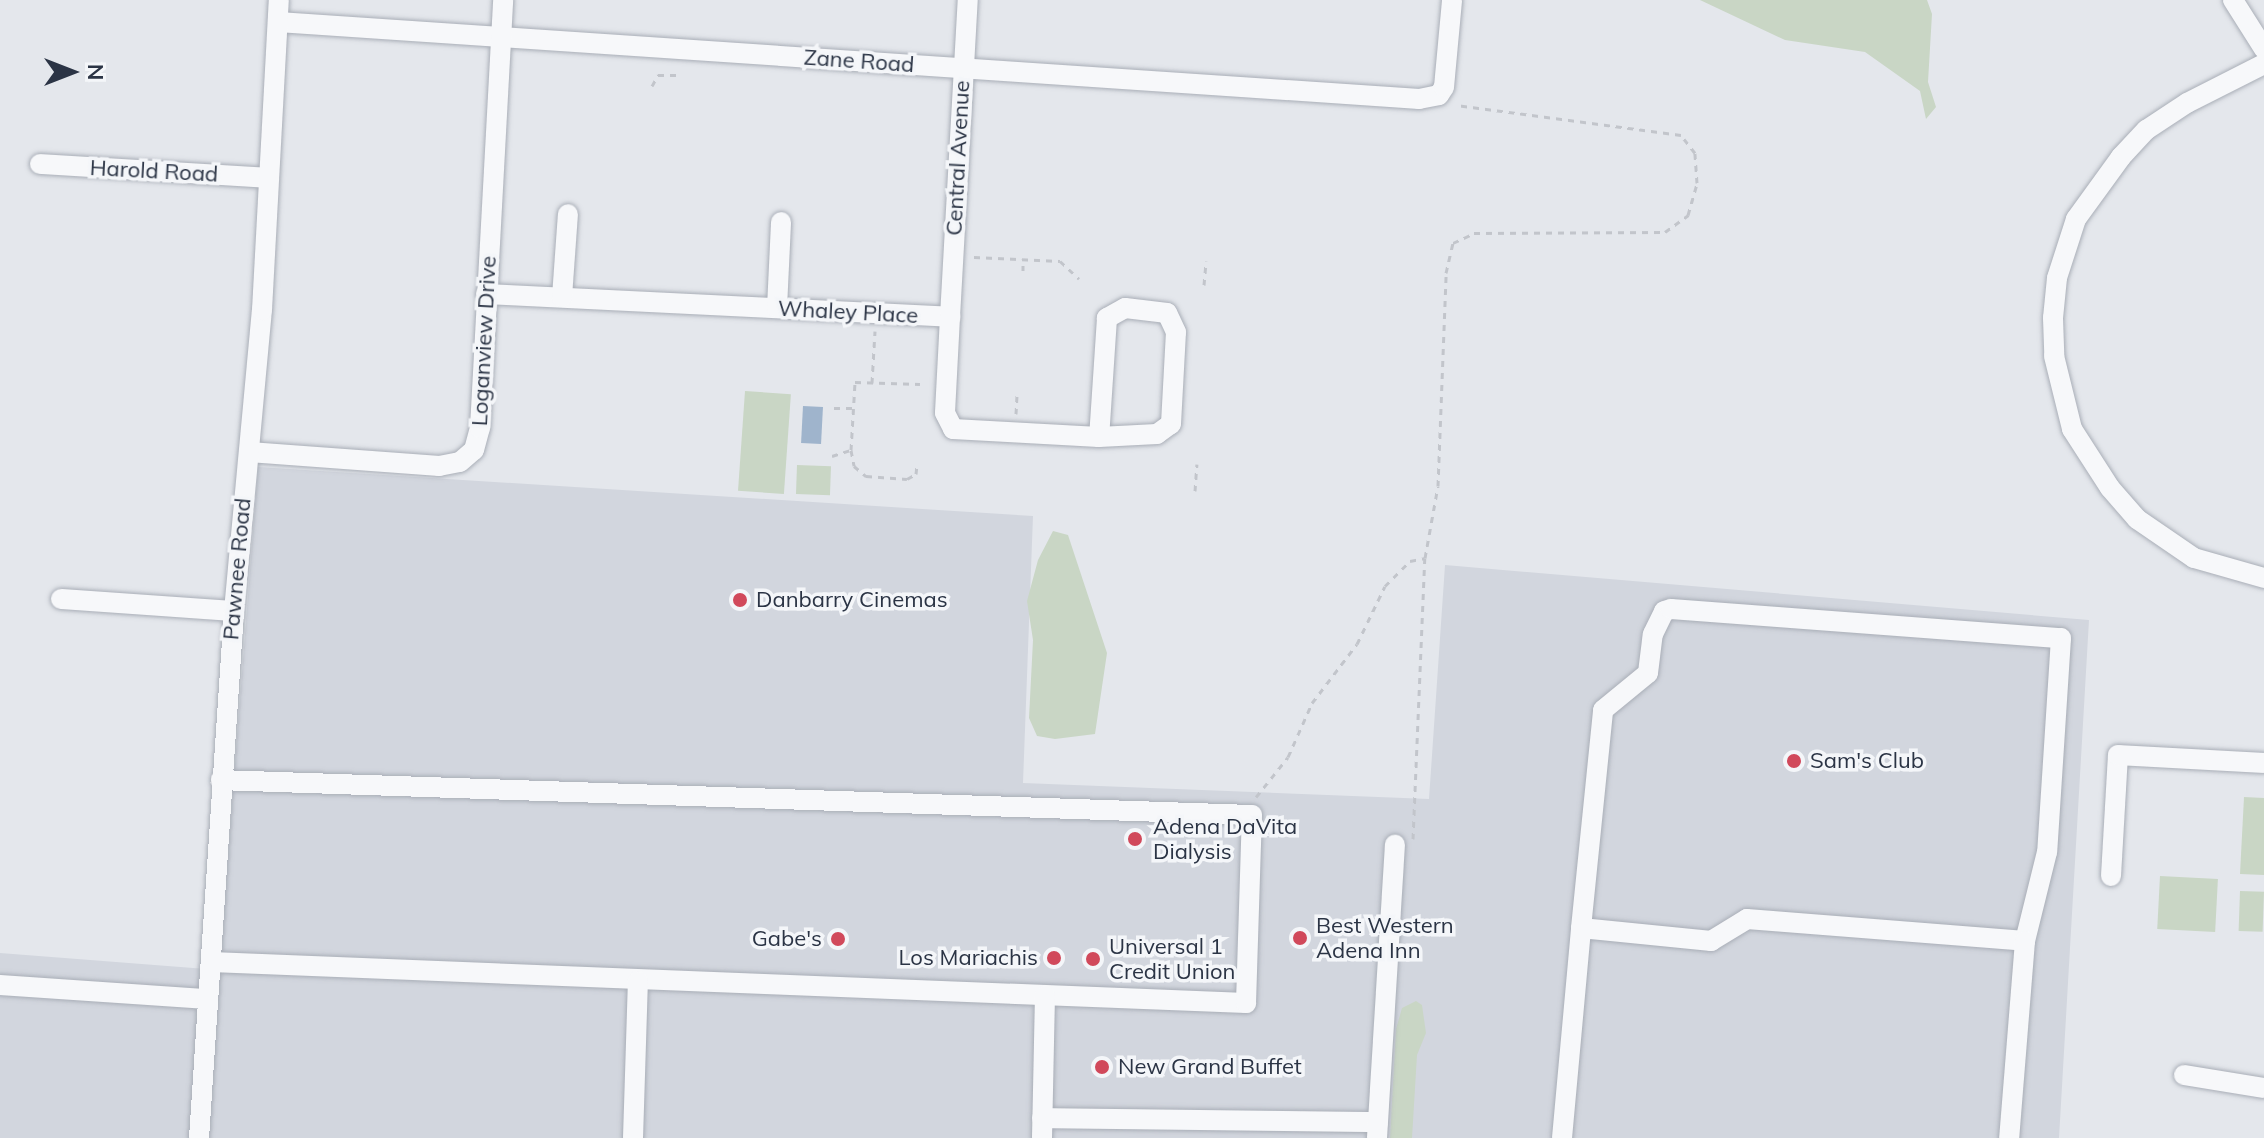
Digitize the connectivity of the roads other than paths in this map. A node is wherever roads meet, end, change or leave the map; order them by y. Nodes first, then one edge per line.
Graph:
1 (279, 0) edge
2 (503, 0) edge
3 (968, 0) edge
4 (1452, 0) edge
5 (2233, 0) edge
6 (278, 22) junction
7 (501, 37) junction
8 (2264, 49) edge
9 (2264, 64) edge
10 (964, 68) junction
11 (40, 164) dead end
12 (269, 178) junction
13 (568, 214) dead end
14 (781, 222) dead end
15 (486, 294) junction
16 (562, 297) junction
17 (777, 308) junction
18 (950, 317) junction
19 (1099, 437) junction
20 (249, 452) junction
21 (2264, 578) edge
22 (61, 599) dead end
23 (234, 611) junction
24 (2264, 763) edge
25 (221, 780) junction
26 (1403, 848) road end
27 (2111, 876) dead end
28 (1581, 928) junction
29 (2025, 941) junction
30 (211, 962) junction
31 (638, 981) junction
32 (0, 985) edge
33 (1045, 996) junction
34 (208, 999) junction
35 (2184, 1075) dead end
36 (2264, 1088) edge
37 (1042, 1128) edge
38 (1214, 1128) edge
39 (1378, 1130) edge
40 (199, 1138) edge
41 (633, 1138) edge
42 (1562, 1138) edge
43 (2009, 1138) edge

1 - 6 street, Pawnee Road
2 - 7 street, Loganview Drive
3 - 10 street, Central Avenue
4 - 10 street, Zane Road
5 - 8 street
6 - 7 street, Zane Road
6 - 12 street, Pawnee Road
7 - 10 street, Zane Road
7 - 15 street, Loganview Drive
9 - 21 street
10 - 18 street, Central Avenue
11 - 12 street, Harold Road
12 - 20 street, Pawnee Road
13 - 16 street
14 - 17 street
15 - 16 street, Whaley Place
15 - 20 street, Loganview Drive
16 - 17 street, Whaley Place
17 - 18 street, Whaley Place
18 - 19 street, Whaley Place
19 - 19 street, Whaley Place
20 - 23 street, Pawnee Road
22 - 23 street
23 - 25 street, Pawnee Road
24 - 27 street
25 - 30 street, Pawnee Road
25 - 33 street
26 - 39 street
28 - 29 street
28 - 29 street
28 - 42 street
29 - 43 street
30 - 31 street
30 - 34 street, Pawnee Road
31 - 33 street
31 - 41 street
32 - 34 street
33 - 37 street
34 - 40 street, Pawnee Road
35 - 36 street
37 - 38 street
38 - 39 street

